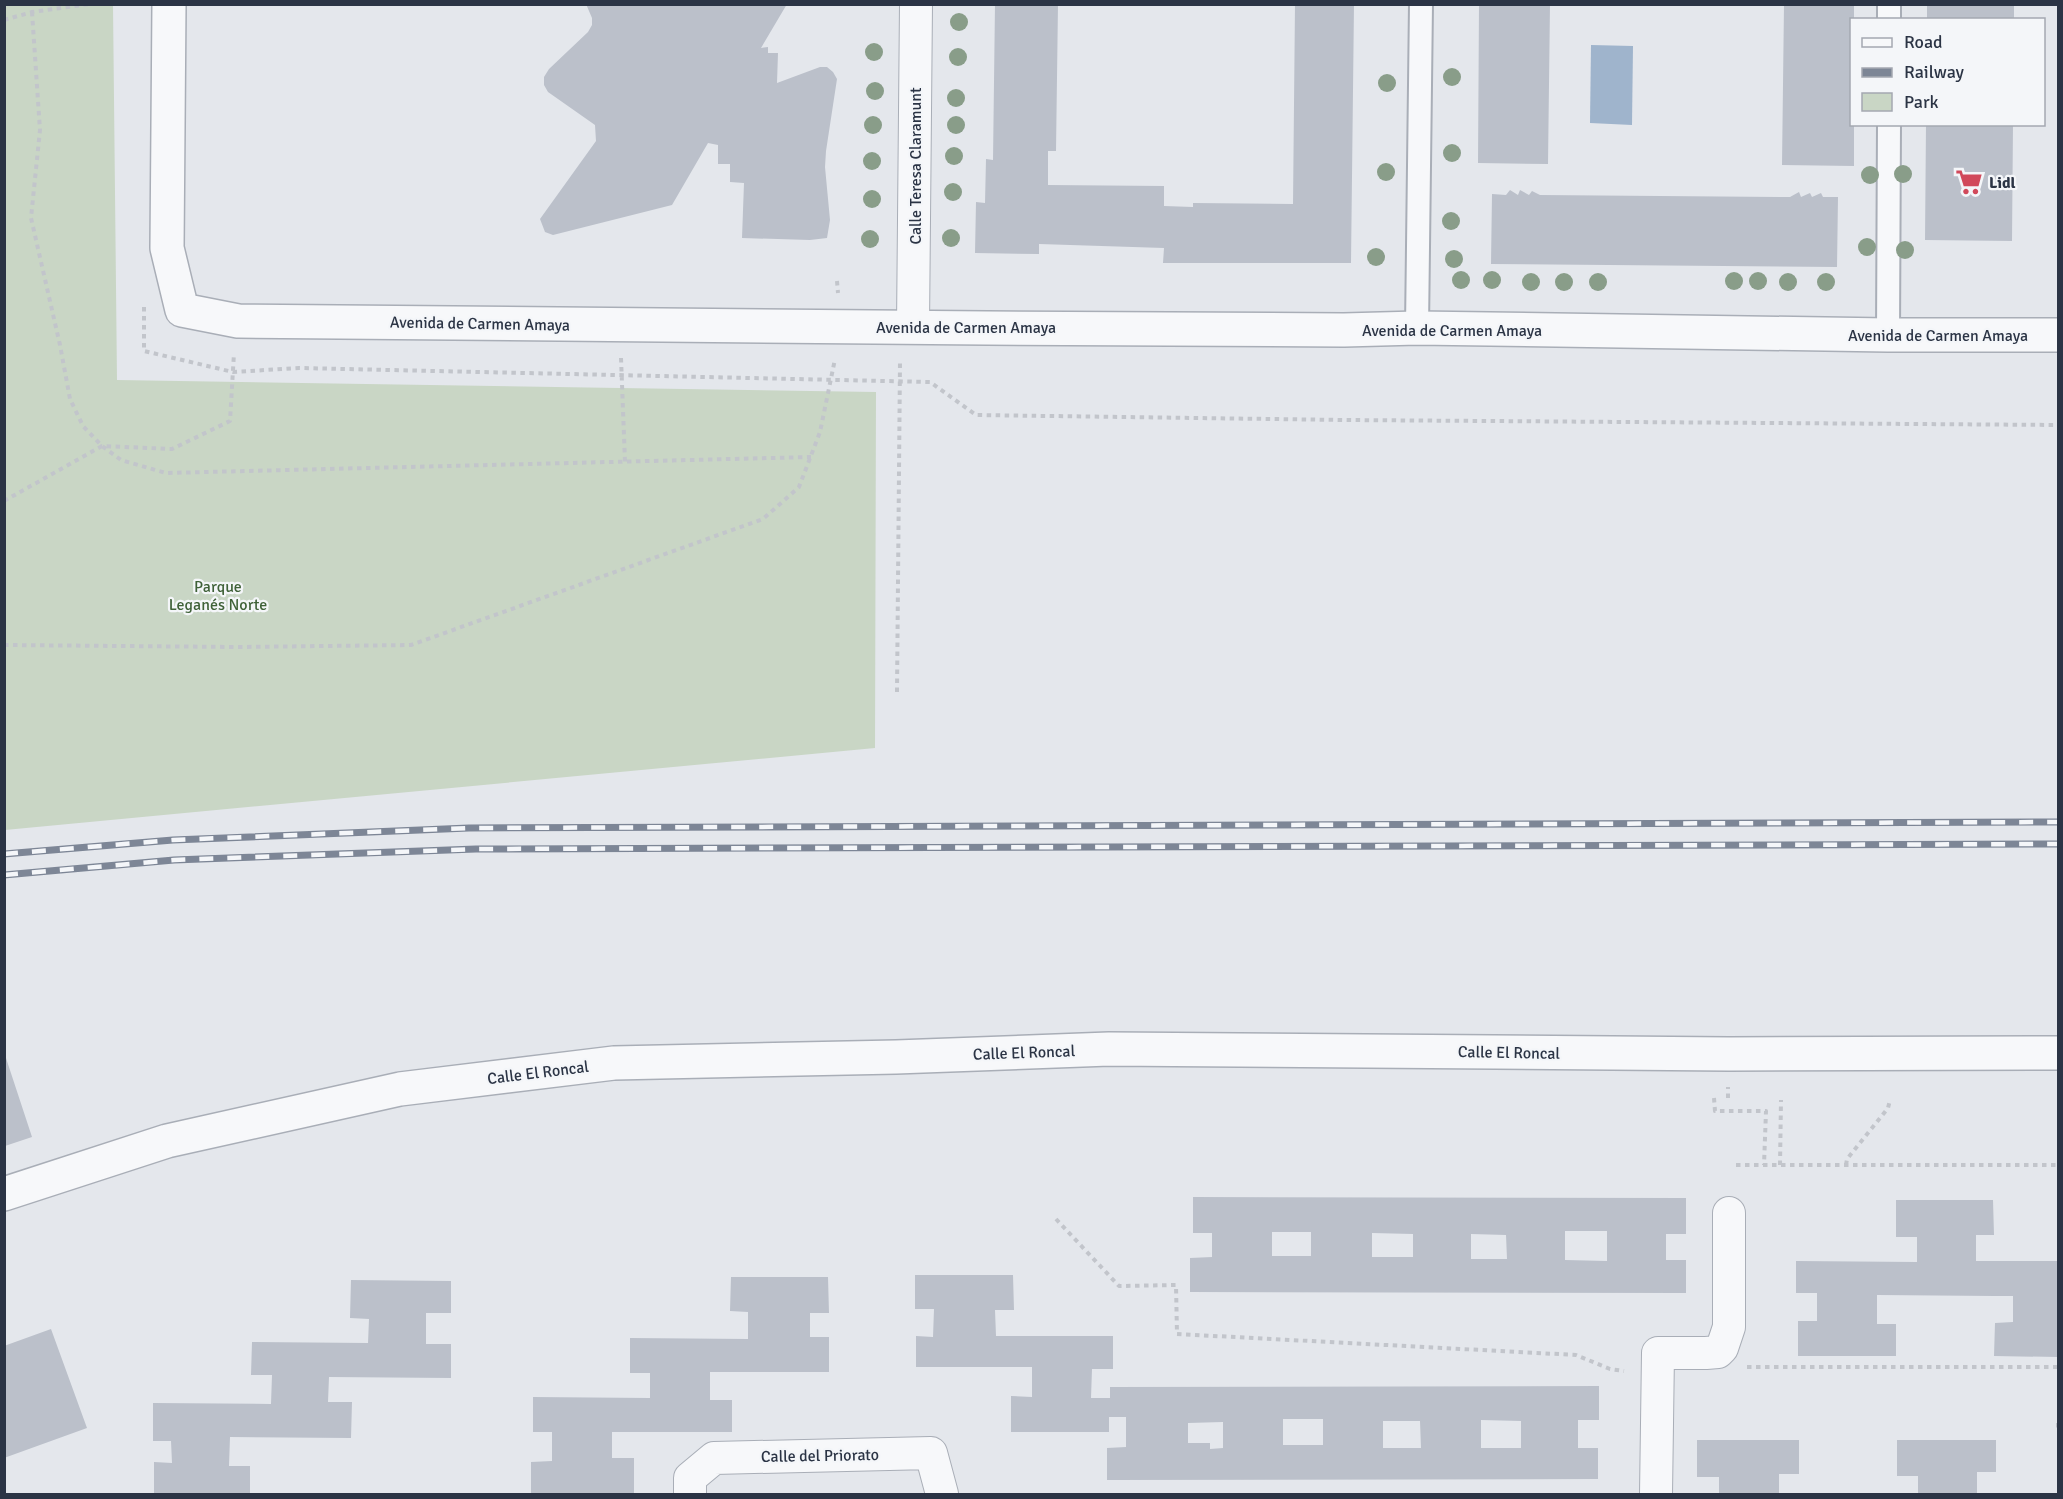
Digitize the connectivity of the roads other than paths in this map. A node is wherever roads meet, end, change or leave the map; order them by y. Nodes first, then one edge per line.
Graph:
1 (169, 4) edge
2 (916, 4) edge
3 (1421, 4) edge
4 (1889, 126) edge
5 (913, 327) junction
6 (1417, 328) junction
7 (1888, 335) junction
8 (2058, 335) edge
9 (2058, 1053) edge
10 (4, 1194) edge
11 (1729, 1213) dead end
12 (690, 1494) edge
13 (942, 1494) edge
14 (1656, 1494) edge

1 - 5 street, Avenida de Carmen Amaya
2 - 5 street, Calle Teresa Claramunt
3 - 6 street
4 - 7 street
5 - 6 street, Avenida de Carmen Amaya
6 - 7 street, Avenida de Carmen Amaya
7 - 8 street, Avenida de Carmen Amaya
9 - 10 street, Calle El Roncal
11 - 14 street
12 - 13 street, Calle del Priorato

